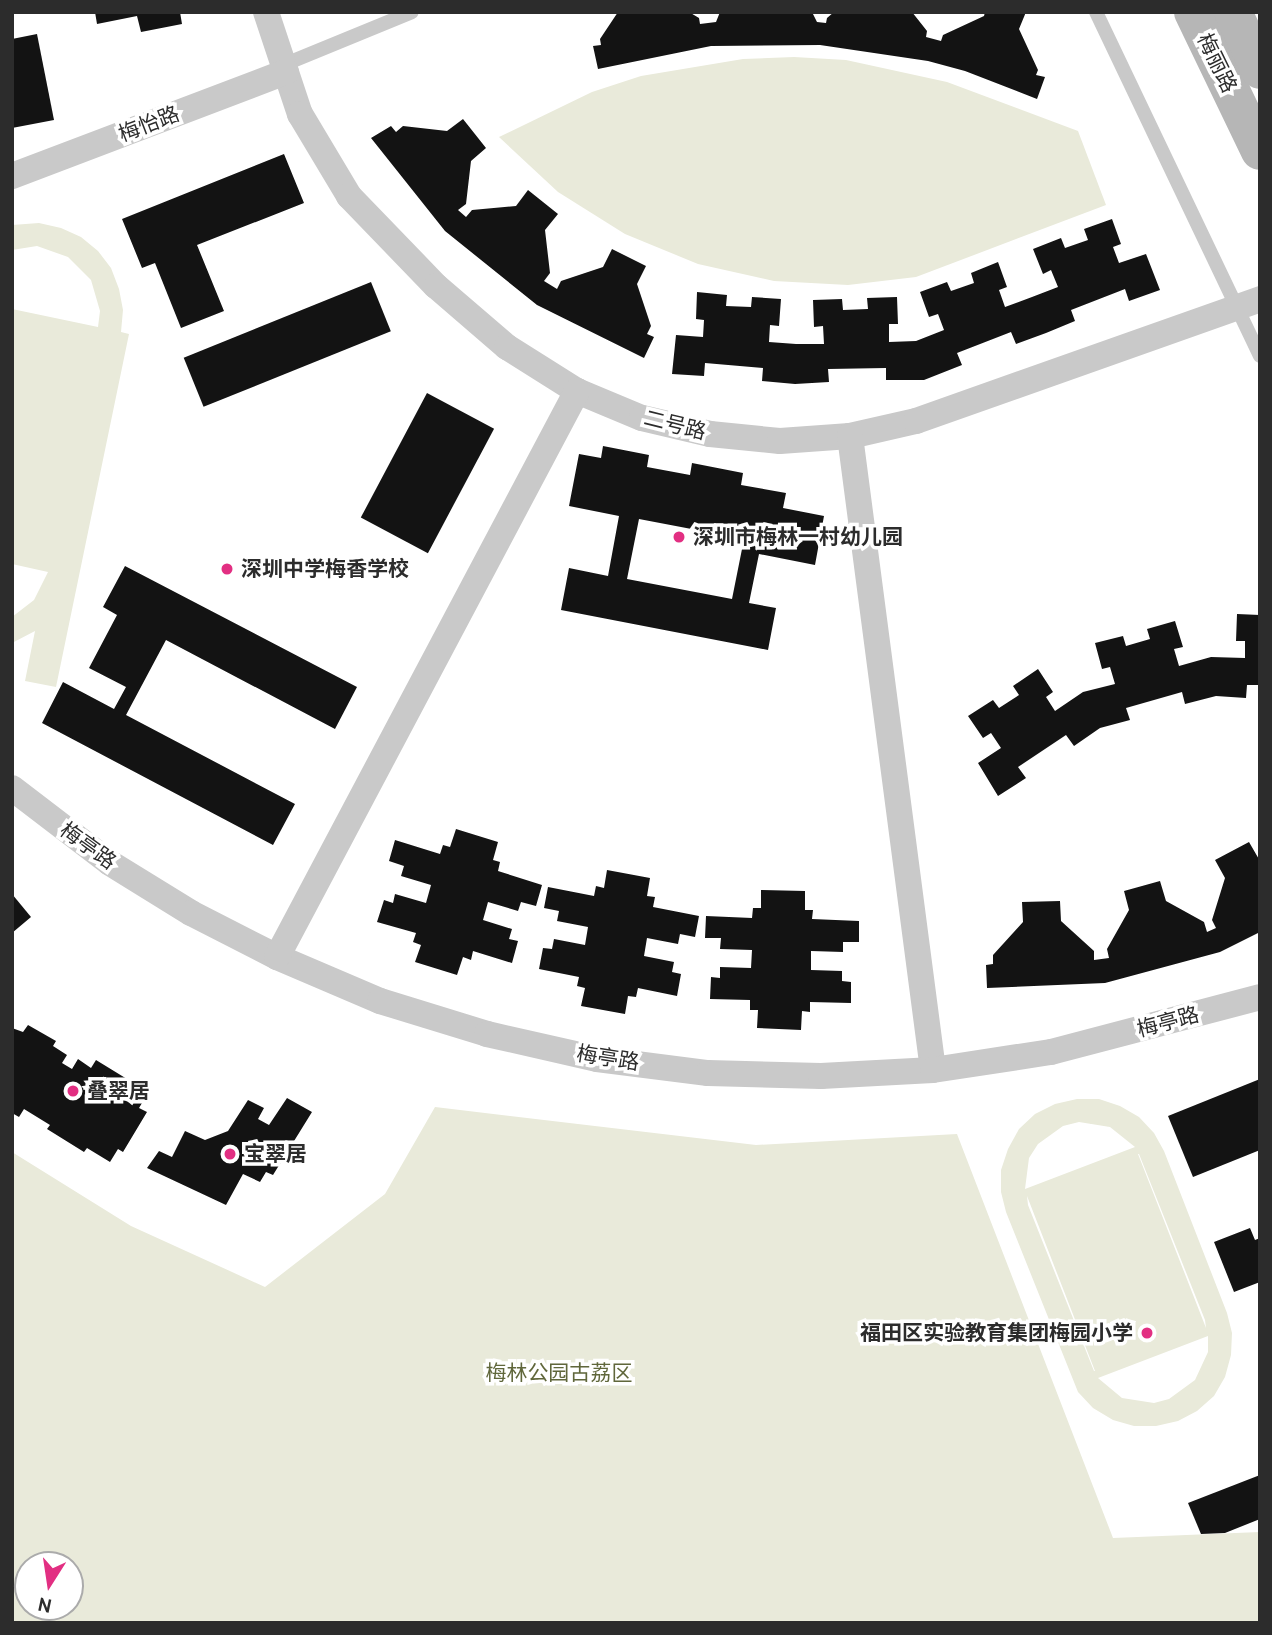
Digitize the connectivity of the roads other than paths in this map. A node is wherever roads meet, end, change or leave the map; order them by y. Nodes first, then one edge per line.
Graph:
1 (266, 12) edge
2 (412, 12) edge
3 (1096, 12) edge
4 (1193, 12) edge
5 (1233, 12) edge
6 (285, 68) junction
7 (1260, 70) edge
8 (1260, 151) edge
9 (12, 176) edge
10 (1248, 303) edge
11 (1260, 356) edge
12 (577, 391) junction
13 (850, 436) junction
14 (12, 788) edge
15 (277, 957) junction
16 (1260, 997) edge
17 (933, 1070) junction

1 - 6 street, 二号路
2 - 6 lane
3 - 10 lane
4 - 8 street, 梅丽路
5 - 7 street, 梅丽路
6 - 9 street, 梅怡路
6 - 12 street, 二号路
10 - 11 lane
10 - 13 street, 二号路
12 - 13 street, 二号路
12 - 15 street
13 - 17 street
14 - 15 street, 梅亭路
15 - 17 street, 梅亭路
16 - 17 street, 梅亭路

